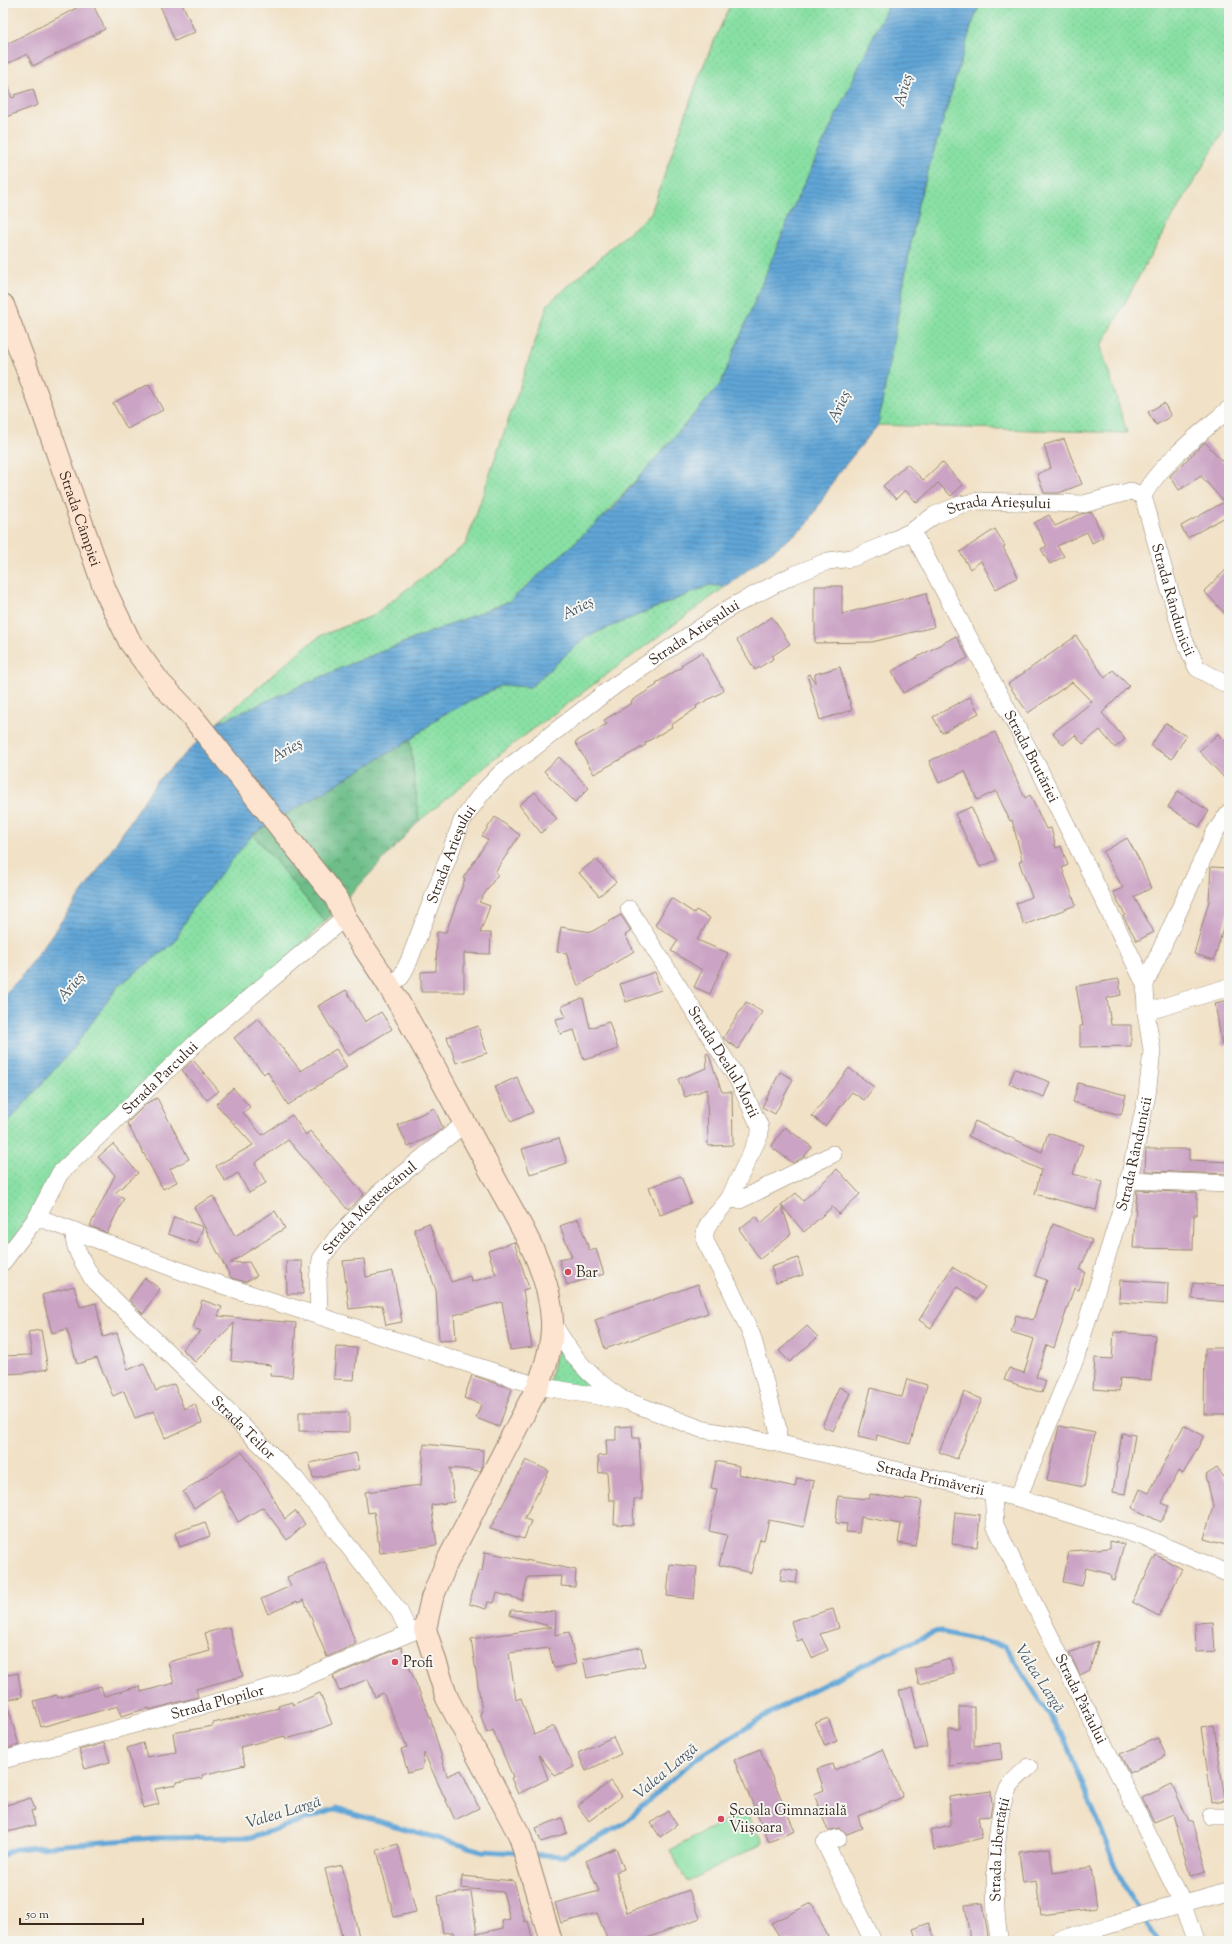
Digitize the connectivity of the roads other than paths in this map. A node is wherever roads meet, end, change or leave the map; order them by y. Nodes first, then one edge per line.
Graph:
1 (3, 305) edge
2 (1229, 409) edge
3 (1143, 496) junction
4 (912, 531) junction
5 (1229, 686) edge
6 (1229, 812) edge
7 (340, 908) junction
8 (629, 909) dead end
9 (1145, 984) junction
10 (389, 986) junction
11 (1229, 986) edge
12 (1146, 1012) junction
13 (465, 1123) junction
14 (833, 1154) dead end
15 (1128, 1180) junction
16 (1229, 1184) edge
17 (728, 1199) junction
18 (37, 1217) junction
19 (74, 1232) junction
20 (3, 1262) edge
21 (319, 1316) junction
22 (552, 1321) junction
23 (538, 1386) junction
24 (626, 1401) junction
25 (776, 1443) junction
26 (993, 1493) junction
27 (1018, 1498) junction
28 (1229, 1574) edge
29 (417, 1630) junction
30 (3, 1760) edge
31 (1029, 1767) dead end
32 (1211, 1816) dead end
33 (1229, 1816) edge
34 (838, 1838) dead end
35 (1229, 1891) edge
36 (1182, 1902) junction
37 (551, 1941) edge
38 (873, 1941) edge
39 (1000, 1941) edge
40 (1057, 1941) edge
41 (1196, 1941) edge

1 - 7 main road, Strada Câmpiei
2 - 3 street
3 - 4 street, Strada Arieșului
3 - 5 street, Strada Rândunicii
4 - 9 street, Strada Brutăriei
4 - 10 street, Strada Arieșului
6 - 9 street, Strada Rândunicii
7 - 10 main road, Strada Câmpiei
7 - 18 street, Strada Parcului
8 - 17 street, Strada Dealul Morii
9 - 12 street, Strada Rândunicii
10 - 13 main road, Strada Câmpiei
11 - 12 street
12 - 15 street, Strada Rândunicii
13 - 21 street, Strada Mesteacănul
13 - 22 main road, Strada Câmpiei
14 - 17 street
15 - 16 street
15 - 27 street, Strada Rândunicii
17 - 25 street, Strada Dealul Morii
18 - 19 street
18 - 20 street, Strada Parcului
19 - 21 street
19 - 29 street, Strada Teilor
21 - 23 street
22 - 23 main road, Strada Câmpiei
22 - 24 street
23 - 24 street
23 - 29 main road, Strada Câmpiei
24 - 25 street, Strada Primăverii
25 - 26 street, Strada Primăverii
26 - 27 street, Strada Primăverii
26 - 36 street, Strada Pârâului
27 - 28 street, Strada Primăverii
29 - 30 street, Strada Plopilor
29 - 37 main road
31 - 39 street, Strada Libertății
32 - 33 street
34 - 38 street
35 - 36 street
36 - 40 street
36 - 41 street, Strada Pârâului

